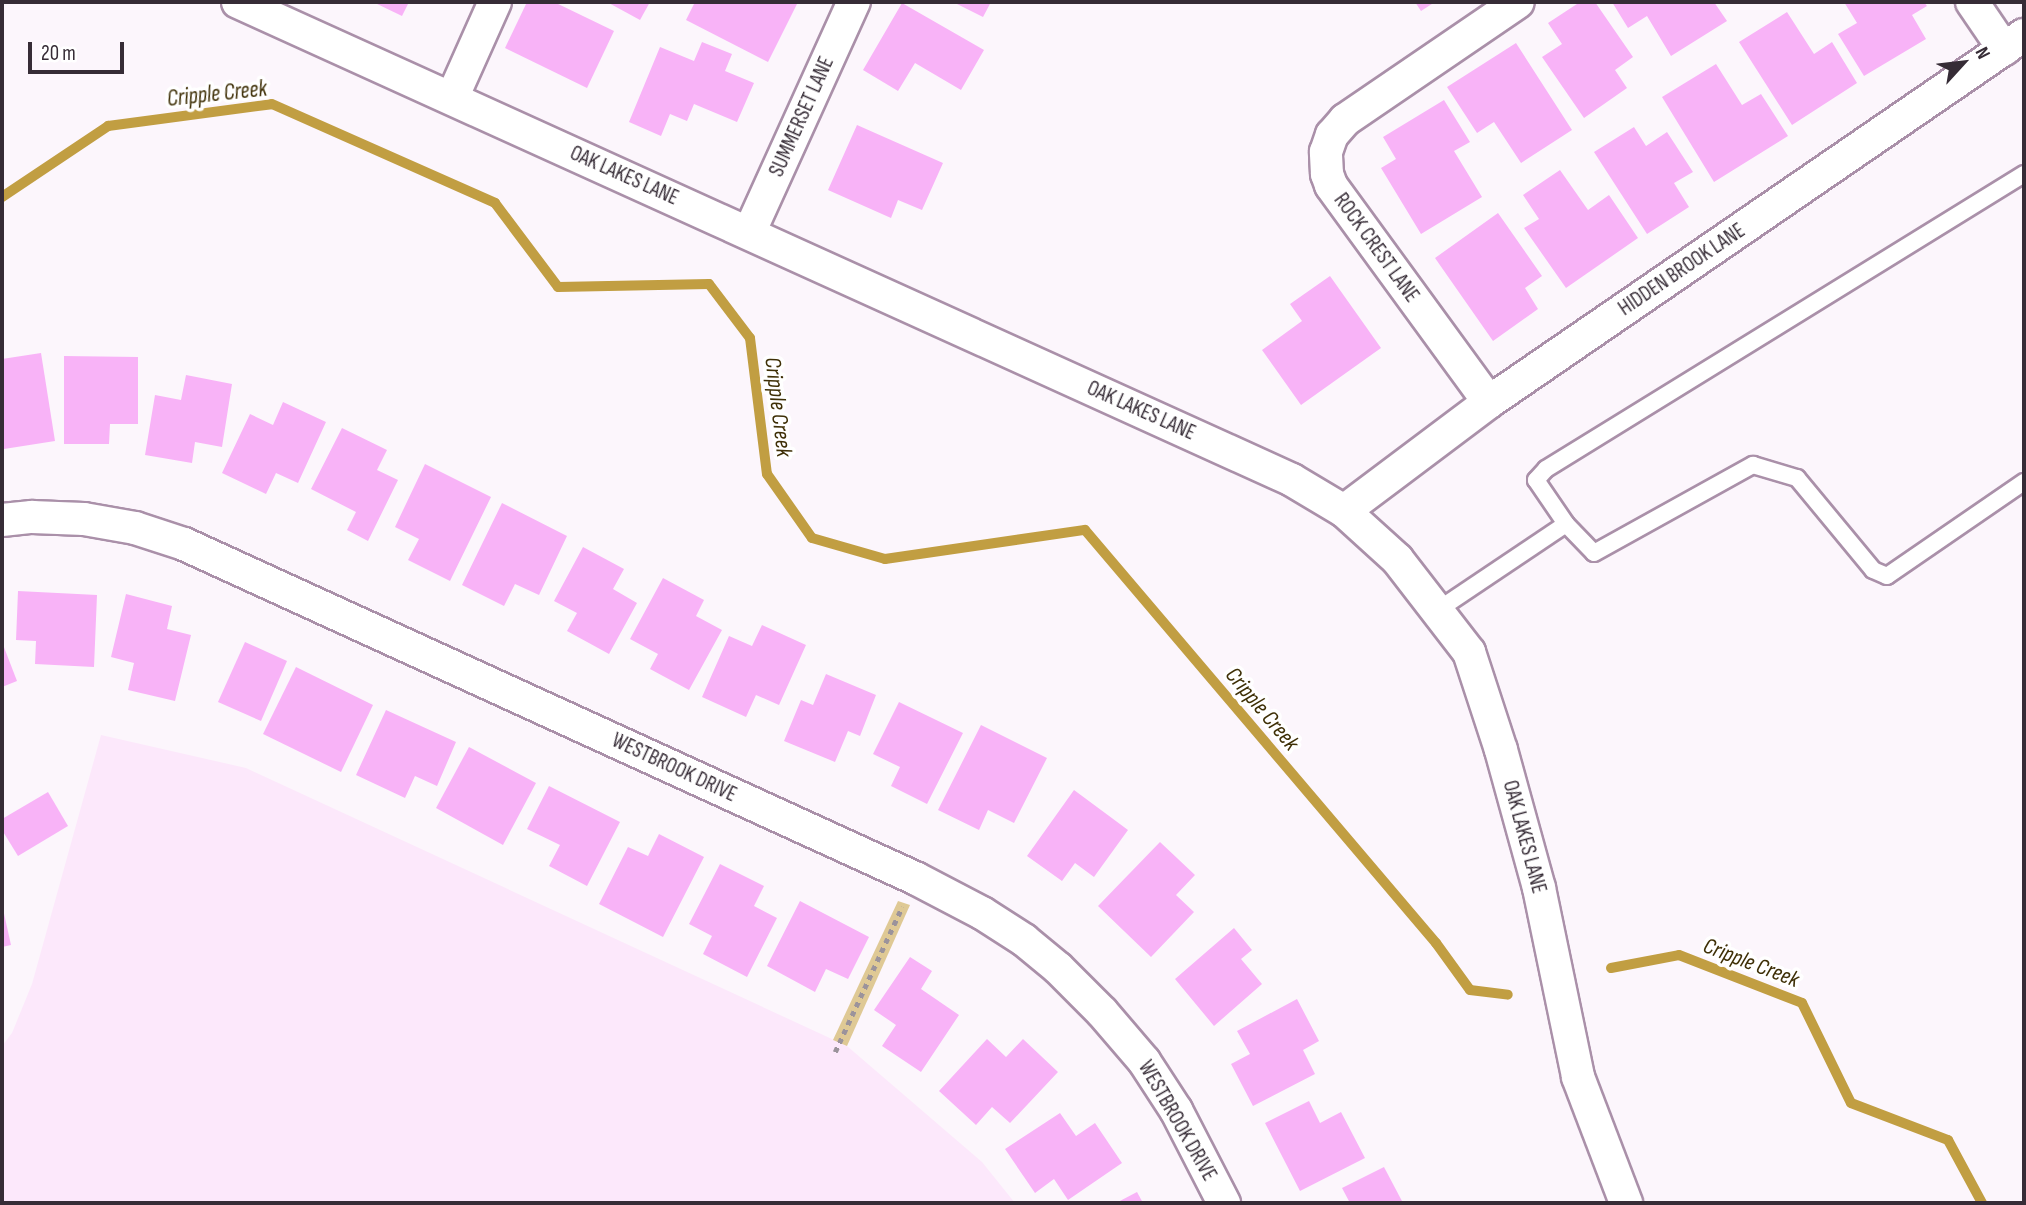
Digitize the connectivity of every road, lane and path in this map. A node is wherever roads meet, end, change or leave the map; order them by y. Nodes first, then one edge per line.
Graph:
1 (238, 2) edge
2 (495, 2) edge
3 (854, 2) edge
4 (1518, 2) edge
5 (1972, 2) edge
6 (2014, 42) edge
7 (452, 98) junction
8 (2024, 174) edge
9 (749, 233) junction
10 (1489, 402) junction
11 (2024, 482) edge
12 (1344, 511) junction
13 (2, 520) edge
14 (1566, 524) junction
15 (1438, 610) junction
16 (915, 878) junction
17 (835, 1052) dead end
18 (1224, 1203) edge
19 (1626, 1203) edge

1 - 7 street, OAK LAKES LANE
2 - 7 street
3 - 9 street, SUMMERSET LANE
4 - 10 street, ROCK CREST LANE
5 - 6 street
6 - 10 street, HIDDEN BROOK LANE
7 - 9 street, OAK LAKES LANE
8 - 14 lane
9 - 12 street, OAK LAKES LANE
10 - 12 street, HIDDEN BROOK LANE
11 - 14 lane
12 - 15 street, OAK LAKES LANE
13 - 16 street, WESTBROOK DRIVE
14 - 15 lane
15 - 19 street, OAK LAKES LANE
16 - 17 path
16 - 18 street, WESTBROOK DRIVE

